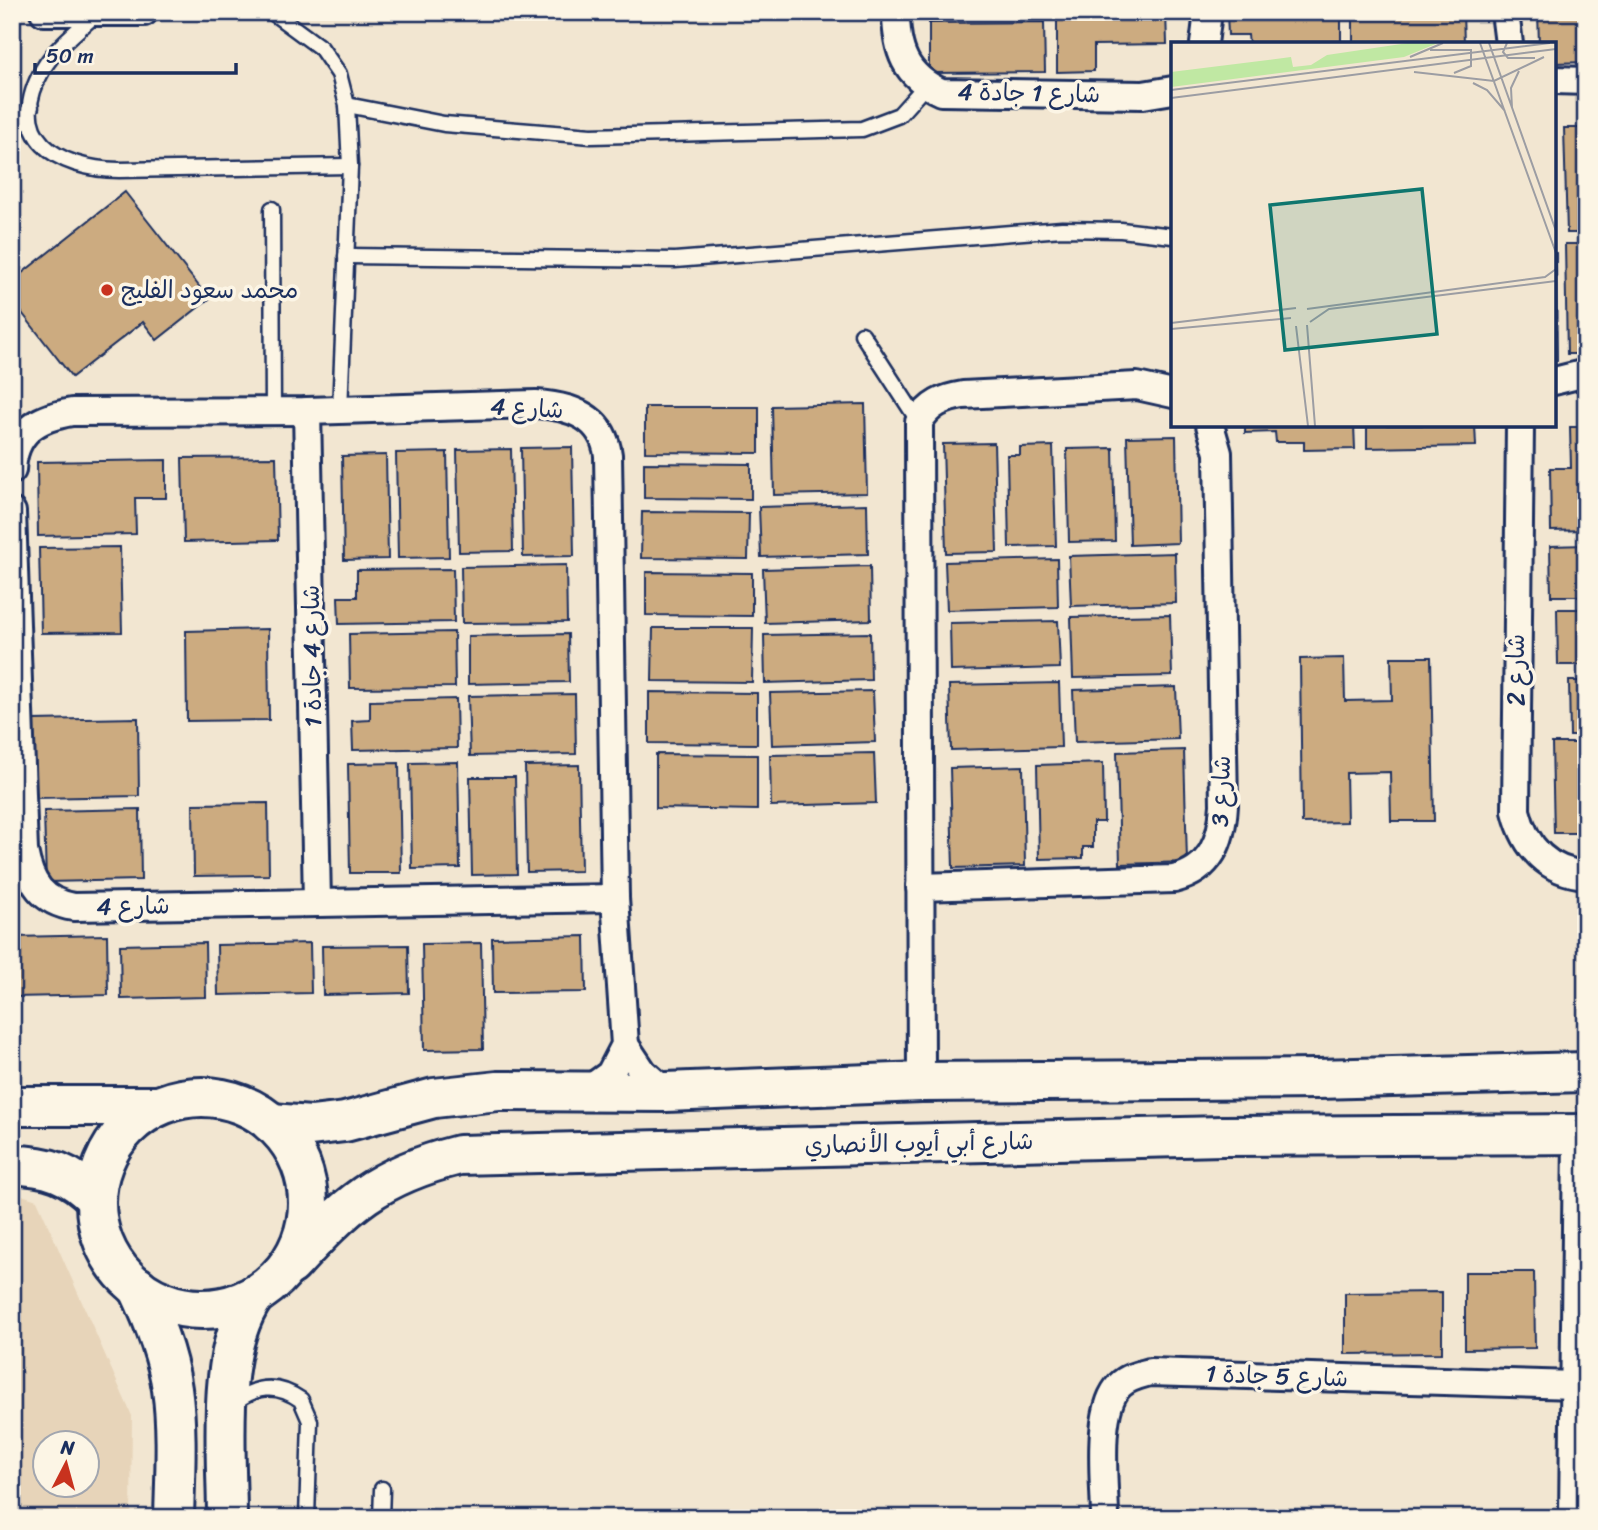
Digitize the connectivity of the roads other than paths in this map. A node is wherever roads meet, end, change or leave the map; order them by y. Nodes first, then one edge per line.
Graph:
1 (44, 12) edge
2 (144, 12) edge
3 (272, 12) edge
4 (897, 12) edge
5 (1208, 12) edge
6 (1506, 12) edge
7 (96, 13) edge
8 (1204, 42) edge
9 (1510, 42) edge
10 (1556, 80) edge
11 (1586, 81) edge
12 (926, 85) junction
13 (1171, 90) edge
14 (347, 105) junction
15 (32, 107) junction
16 (12, 135) edge
17 (349, 166) junction
18 (272, 209) dead end
19 (1171, 236) edge
20 (346, 256) junction
21 (862, 334) dead end
22 (1586, 373) edge
23 (1556, 380) edge
24 (1171, 394) edge
25 (340, 410) junction
26 (273, 411) junction
27 (307, 411) junction
28 (919, 422) junction
29 (1211, 427) edge
30 (1520, 427) edge
31 (12, 470) edge
32 (12, 512) edge
33 (1586, 875) edge
34 (920, 887) junction
35 (615, 898) junction
36 (317, 902) junction
37 (625, 1045) junction
38 (1586, 1072) edge
39 (1317, 1079) junction
40 (1216, 1080) junction
41 (921, 1082) junction
42 (585, 1092) junction
43 (666, 1092) junction
44 (12, 1106) edge
45 (158, 1106) junction
46 (271, 1123) junction
47 (1582, 1134) edge
48 (1322, 1135) junction
49 (1222, 1136) junction
50 (12, 1165) edge
51 (96, 1199) junction
52 (291, 1265) junction
53 (138, 1287) junction
54 (255, 1294) junction
55 (1575, 1385) junction
56 (227, 1408) junction
57 (382, 1489) dead end
58 (174, 1518) edge
59 (227, 1518) edge
60 (307, 1518) edge
61 (382, 1518) edge
62 (1105, 1518) edge
63 (1573, 1518) edge

1 - 7 street
2 - 7 street
3 - 14 lane
4 - 12 street, شارع 1 جادة 4
5 - 8 street
6 - 9 street
7 - 15 lane
10 - 11 street
12 - 13 street, شارع 1 جادة 4
12 - 14 lane
14 - 17 lane
15 - 16 lane
15 - 17 lane
17 - 20 lane
18 - 26 lane
19 - 20 lane
20 - 25 lane
21 - 28 lane
22 - 23 street
24 - 28 street
25 - 27 street, شارع 4
25 - 35 street, شارع 4
26 - 27 street, شارع 4
26 - 31 street, شارع 4
27 - 36 street, شارع 4 جادة 1
28 - 34 street
29 - 34 street, شارع 3
30 - 33 street, شارع 2
32 - 36 street, شارع 4
34 - 41 street
35 - 36 street, شارع 4
35 - 37 street, شارع 4
37 - 42 street
37 - 43 street
38 - 39 street
39 - 40 street
39 - 48 street
40 - 41 street
40 - 49 street
41 - 43 street
42 - 43 street
42 - 46 street
44 - 45 street
45 - 46 street
45 - 51 street
46 - 52 street
47 - 48 street, شارع أبي أيوب الأنصاري
47 - 55 street
48 - 49 street, شارع أبي أيوب الأنصاري
49 - 52 street, شارع أبي أيوب الأنصاري
50 - 51 street
51 - 53 street
52 - 54 street
53 - 54 street
53 - 58 street
54 - 56 street
55 - 62 street, شارع 5 جادة 1
55 - 63 street
56 - 59 street
56 - 60 lane
57 - 61 lane

